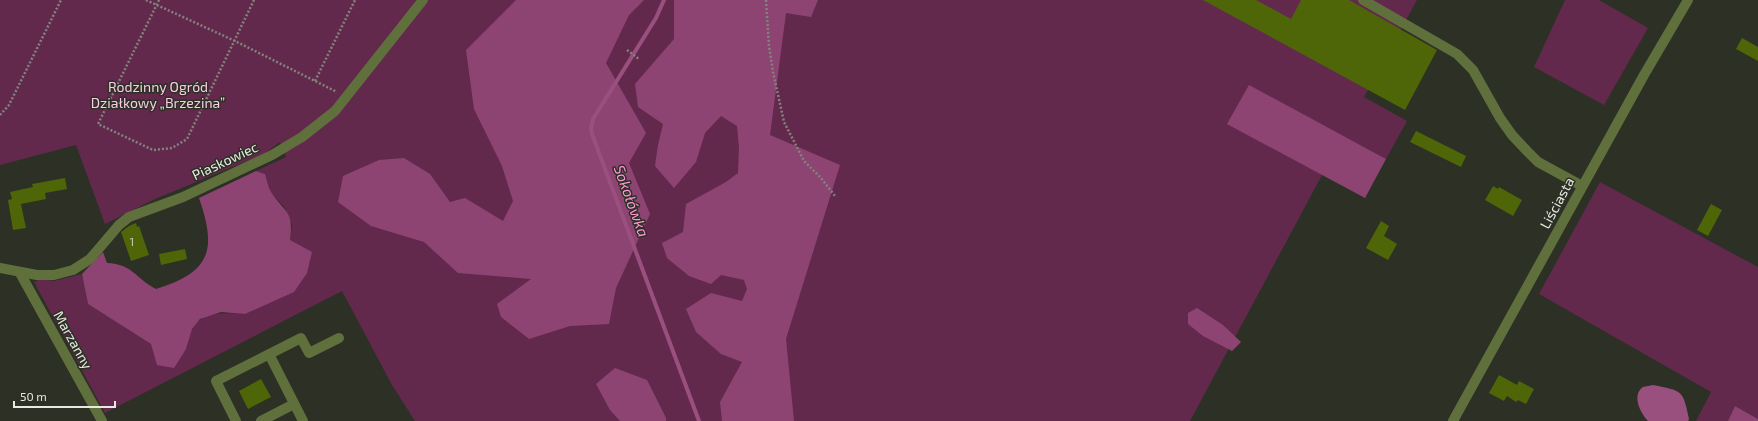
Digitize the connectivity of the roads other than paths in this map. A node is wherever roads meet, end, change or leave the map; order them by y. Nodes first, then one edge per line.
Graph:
1 (423, 0) edge
2 (1363, 0) edge
3 (1688, 0) edge
4 (1582, 186) junction
5 (0, 268) edge
6 (20, 273) junction
7 (339, 338) dead end
8 (269, 354) junction
9 (294, 404) junction
10 (102, 421) edge
11 (236, 421) edge
12 (261, 421) edge
13 (303, 421) edge
14 (1453, 421) edge

1 - 6 street, Piaskowiec
2 - 4 street
3 - 4 street, Liściasta
4 - 14 street, Liściasta
5 - 6 street, Piaskowiec
6 - 10 street, Marzanny
7 - 8 street
8 - 9 street
8 - 11 street
9 - 12 street
9 - 13 street

